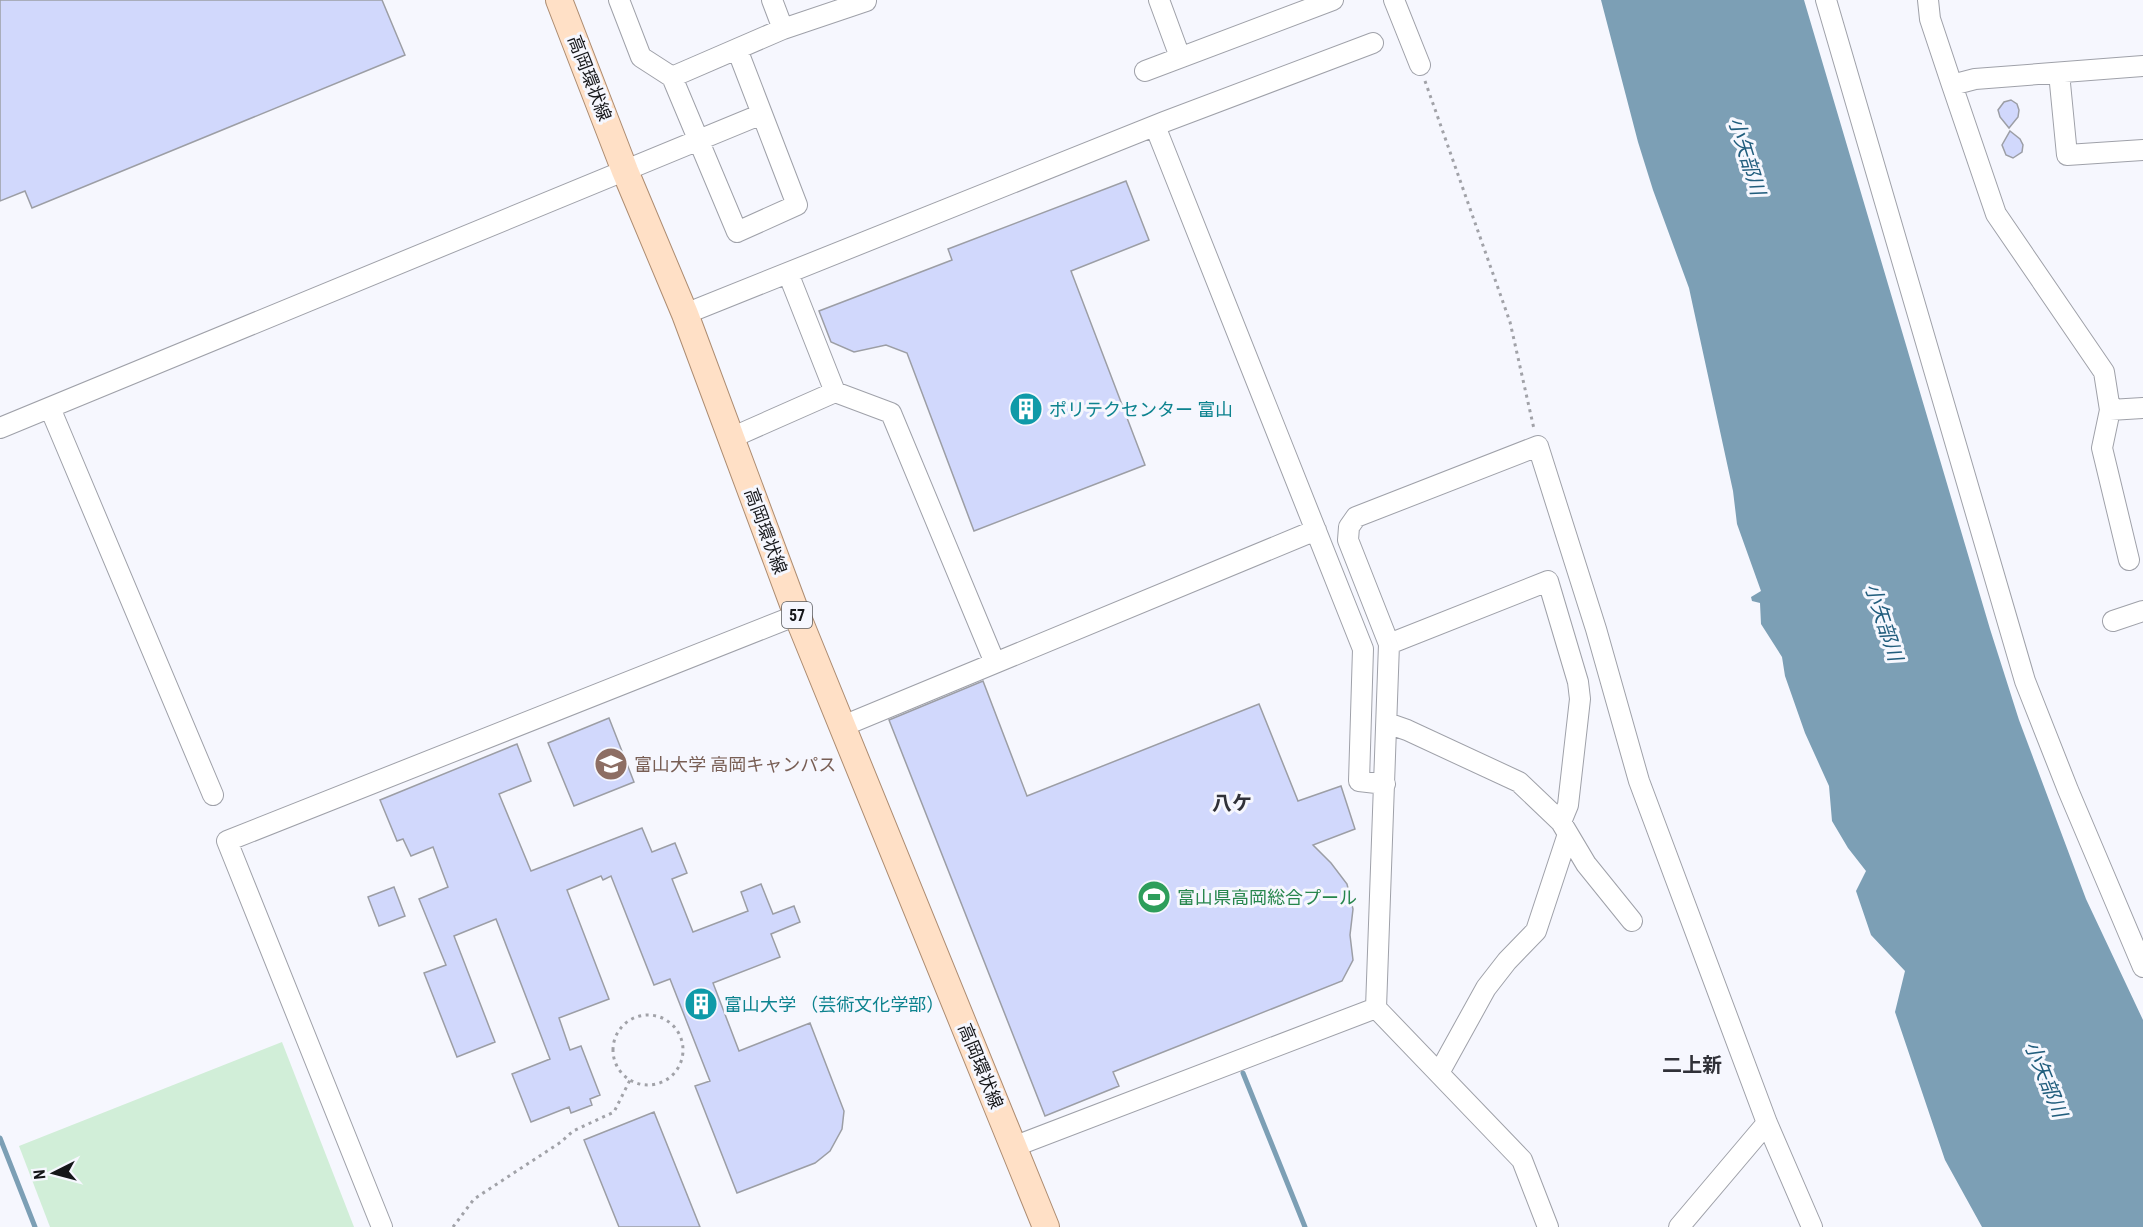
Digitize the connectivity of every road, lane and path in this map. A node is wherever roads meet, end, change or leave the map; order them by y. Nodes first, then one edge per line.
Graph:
1 (559, 0) edge
2 (619, 0) edge
3 (772, 0) edge
4 (1159, 0) edge
5 (1333, 0) edge
6 (1394, 0) edge
7 (1826, 0) edge
8 (1928, 0) edge
9 (866, 1) edge
10 (783, 29) junction
11 (1373, 43) dead end
12 (737, 49) junction
13 (1180, 57) junction
14 (1420, 65) joint
15 (2143, 66) edge
16 (1145, 71) dead end
17 (2059, 73) junction
18 (672, 77) junction
19 (1952, 85) junction
20 (762, 114) junction
21 (1155, 126) junction
22 (699, 141) junction
23 (2143, 150) edge
24 (625, 171) junction
25 (788, 273) junction
26 (685, 314) junction
27 (835, 392) junction
28 (50, 408) junction
29 (2143, 408) edge
30 (2110, 410) junction
31 (0, 428) edge
32 (731, 438) junction
33 (1538, 446) junction
34 (1316, 530) junction
35 (2129, 560) dead end
36 (2143, 611) edge
37 (797, 615) junction
38 (2113, 621) dead end
39 (1389, 644) junction
40 (994, 663) junction
41 (1386, 723) junction
42 (843, 726) junction
43 (1385, 784) junction
44 (213, 795) dead end
45 (1564, 828) junction
46 (1632, 921) dead end
47 (2143, 967) edge
48 (1376, 1008) junction
49 (1439, 1073) junction
50 (630, 1080) junction
51 (1767, 1123) junction
52 (1013, 1147) junction
53 (382, 1227) edge
54 (453, 1227) edge
55 (1046, 1227) edge
56 (1548, 1227) edge
57 (1679, 1227) edge
58 (1812, 1227) edge

1 - 24 main road, 高岡環状線 / 57
2 - 18 street
3 - 10 street
4 - 13 street
5 - 13 street
6 - 14 street
7 - 47 street
8 - 19 street
9 - 10 street
10 - 12 street
11 - 21 street
12 - 18 street
12 - 20 street
13 - 16 street
14 - 33 path
15 - 17 street
17 - 19 street
17 - 23 street
18 - 22 street
19 - 30 street
20 - 22 street
20 - 22 street
21 - 25 street
21 - 34 street
22 - 24 street
24 - 26 main road, 高岡環状線 / 57
24 - 28 street
25 - 26 street
25 - 27 street
26 - 32 main road, 高岡環状線 / 57
27 - 32 street
27 - 40 street
28 - 31 street
28 - 44 street
29 - 30 street
30 - 35 street
32 - 37 main road, 高岡環状線 / 57
33 - 39 street
33 - 51 street
34 - 40 street
34 - 43 street
36 - 38 street
37 - 42 main road, 高岡環状線 / 57
37 - 53 street
39 - 41 street
39 - 45 street
40 - 42 street
41 - 43 street
41 - 45 street
42 - 52 main road, 高岡環状線 / 57
43 - 48 street
45 - 46 street
45 - 49 street
48 - 49 street
48 - 52 street
49 - 56 street
50 - 50 path
50 - 54 path
51 - 57 street
51 - 58 street
52 - 55 main road, 高岡環状線 / 57

